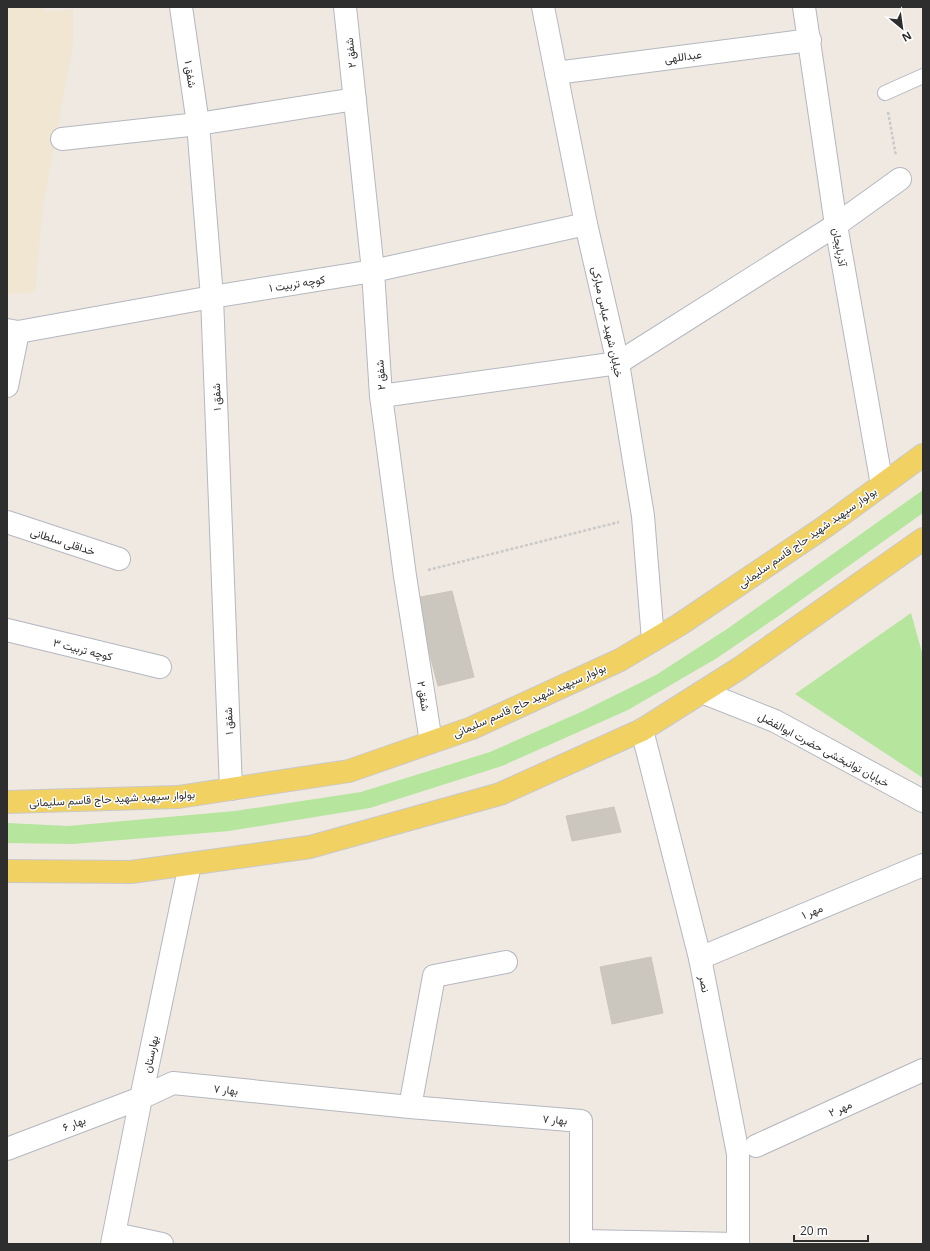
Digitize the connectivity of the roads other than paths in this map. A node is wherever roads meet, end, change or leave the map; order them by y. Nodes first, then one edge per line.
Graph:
1 (181, 7) edge
2 (345, 7) edge
3 (543, 7) edge
4 (804, 7) edge
5 (810, 40) junction
6 (556, 73) junction
7 (923, 76) edge
8 (884, 94) road end
9 (355, 99) junction
10 (198, 124) junction
11 (62, 139) dead end
12 (900, 179) road end
13 (586, 224) junction
14 (836, 225) junction
15 (373, 271) junction
16 (212, 297) junction
17 (12, 331) edge
18 (618, 363) junction
19 (7, 386) edge
20 (381, 396) junction
21 (923, 456) edge
22 (882, 485) junction
23 (7, 522) edge
24 (923, 539) edge
25 (119, 559) dead end
26 (7, 630) edge
27 (653, 640) junction
28 (160, 667) dead end
29 (702, 692) junction
30 (642, 730) junction
31 (431, 742) junction
32 (231, 789) junction
33 (923, 801) edge
34 (7, 802) edge
35 (190, 864) junction
36 (923, 865) edge
37 (7, 871) edge
38 (700, 958) junction
39 (506, 962) dead end
40 (923, 1070) edge
41 (141, 1098) junction
42 (410, 1107) junction
43 (756, 1146) dead end
44 (7, 1149) edge
45 (114, 1239) edge
46 (582, 1243) edge
47 (162, 1244) edge
48 (738, 1244) edge

1 - 10 street, شفق ۱
2 - 9 street, شفق ۲
3 - 6 street, خیابان شهید عباس مبارکی
4 - 5 street, آذربایجان
5 - 6 street, عبداللهی
5 - 14 street, آذربایجان
6 - 13 street, خیابان شهید عباس مبارکی
7 - 8 lane
9 - 10 street
9 - 15 street, شفق ۲
10 - 11 street
10 - 16 street, شفق ۱
12 - 14 street
13 - 15 street, کوچه تربیت ۱
13 - 18 street, خیابان شهید عباس مبارکی
14 - 18 street
14 - 22 street, آذربایجان
15 - 16 street, کوچه تربیت ۱
15 - 20 street, شفق ۲
16 - 17 street, کوچه تربیت ۱
16 - 32 street, شفق ۱
17 - 19 street
18 - 20 street
18 - 27 street, خیابان شهید عباس مبارکی
20 - 31 street, شفق ۲
21 - 22 main road, بولوار سپهبد شهید حاج قاسم سلیمانی
22 - 27 main road, بولوار سپهبد شهید حاج قاسم سلیمانی
23 - 25 street, خداقلی سلطانی
24 - 29 main road
26 - 28 street, کوچه تربیت ۳
27 - 31 main road, بولوار سپهبد شهید حاج قاسم سلیمانی
29 - 30 main road
29 - 33 street, خیابان توانبخشی حضرت ابوالفضل
30 - 35 main road
30 - 38 street, نصر
31 - 32 main road, بولوار سپهبد شهید حاج قاسم سلیمانی
32 - 34 main road, بولوار سپهبد شهید حاج قاسم سلیمانی
35 - 37 main road
35 - 41 street, بهارستان
36 - 38 street, مهر ۱
38 - 48 street, نصر
39 - 42 street
40 - 43 street, مهر ۲
41 - 42 street, بهار ۷
41 - 44 street, بهار ۶
41 - 45 street, بهارستان
42 - 46 street, بهار ۷
45 - 47 street
46 - 48 street

